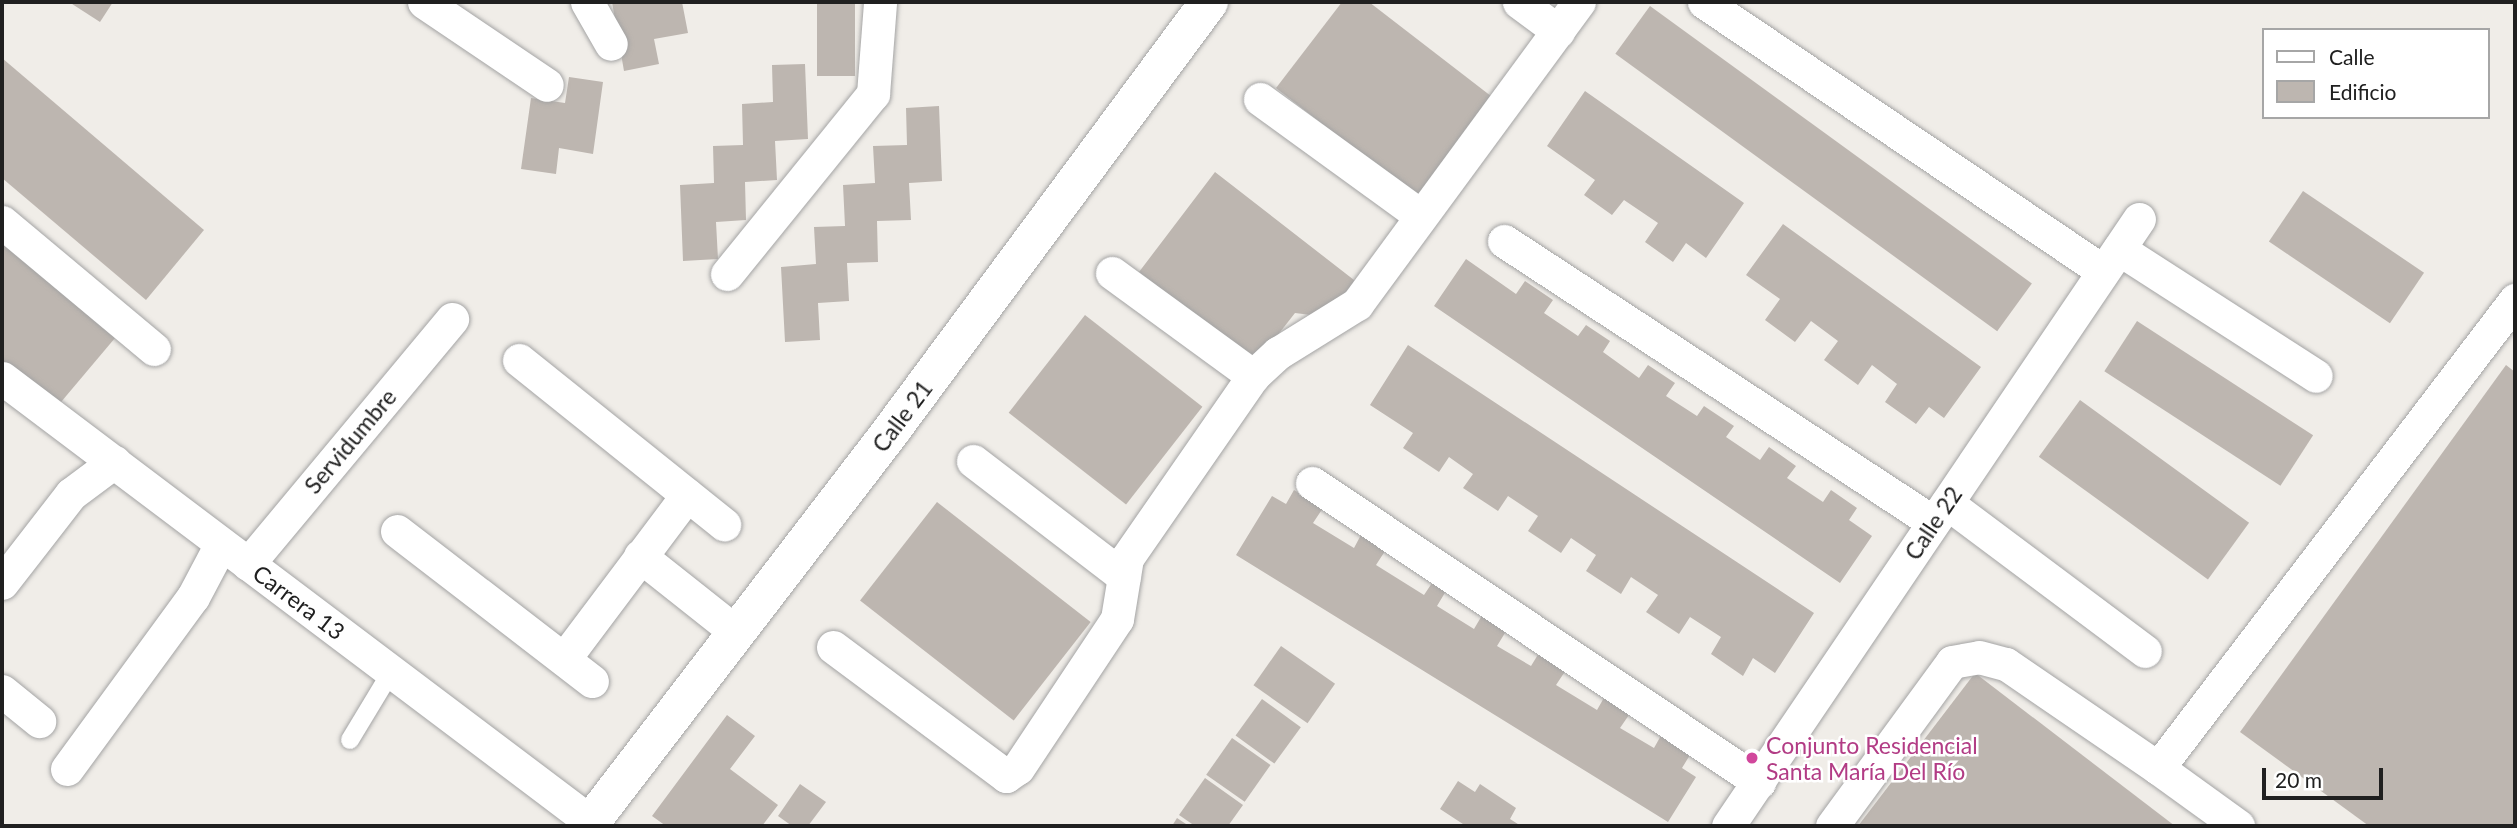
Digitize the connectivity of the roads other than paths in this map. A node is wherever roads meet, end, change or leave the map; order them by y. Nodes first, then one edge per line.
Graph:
1 (587, 2) edge
2 (880, 2) edge
3 (1209, 2) edge
4 (1519, 2) edge
5 (1579, 2) edge
6 (1704, 2) edge
7 (439, 6) edge
8 (1558, 31) junction
9 (611, 44) dead end
10 (547, 85) dead end
11 (1260, 99) dead end
12 (1421, 216) junction
13 (2139, 219) dead end
14 (2, 222) edge
15 (1504, 241) dead end
16 (2111, 260) junction
17 (1112, 273) dead end
18 (727, 274) dead end
19 (2511, 314) edge
20 (452, 319) dead end
21 (154, 349) dead end
22 (519, 360) dead end
23 (1253, 376) junction
24 (2316, 376) dead end
25 (2, 378) edge
26 (973, 461) dead end
27 (114, 462) junction
28 (1312, 483) dead end
29 (687, 495) junction
30 (1940, 512) junction
31 (724, 524) dead end
32 (397, 531) dead end
33 (221, 544) junction
34 (640, 556) junction
35 (248, 564) junction
36 (1124, 577) junction
37 (2, 583) edge
38 (736, 632) junction
39 (833, 647) dead end
40 (2145, 651) dead end
41 (564, 659) junction
42 (391, 672) junction
43 (592, 681) dead end
44 (2, 691) edge
45 (39, 721) dead end
46 (350, 740) dead end
47 (2158, 768) junction
48 (67, 769) dead end
49 (1759, 782) junction
50 (592, 825) edge
51 (1728, 826) edge
52 (1832, 826) edge
53 (2238, 826) edge

1 - 9 street
2 - 18 street
3 - 38 street, Calle 21
4 - 8 street
5 - 8 street
6 - 16 street
7 - 10 street
8 - 12 street
11 - 12 street
12 - 23 street
13 - 16 street, Calle 22
14 - 21 street
15 - 30 street
16 - 24 street
16 - 30 street, Calle 22
17 - 23 street
19 - 47 street
20 - 35 street, Servidumbre
22 - 29 street
23 - 36 street
25 - 27 street, Carrera 13
26 - 36 street
27 - 33 street, Carrera 13
27 - 37 street
28 - 49 street
29 - 31 street
29 - 34 street
30 - 40 street
30 - 49 street, Calle 22
32 - 41 street
33 - 35 street, Carrera 13
33 - 48 street
34 - 38 street
34 - 41 street
35 - 42 street, Carrera 13
36 - 39 street
38 - 50 street, Calle 21
41 - 43 street
42 - 46 lane
42 - 50 street, Carrera 13
44 - 45 street
47 - 52 street
47 - 53 street
49 - 51 street, Calle 22

